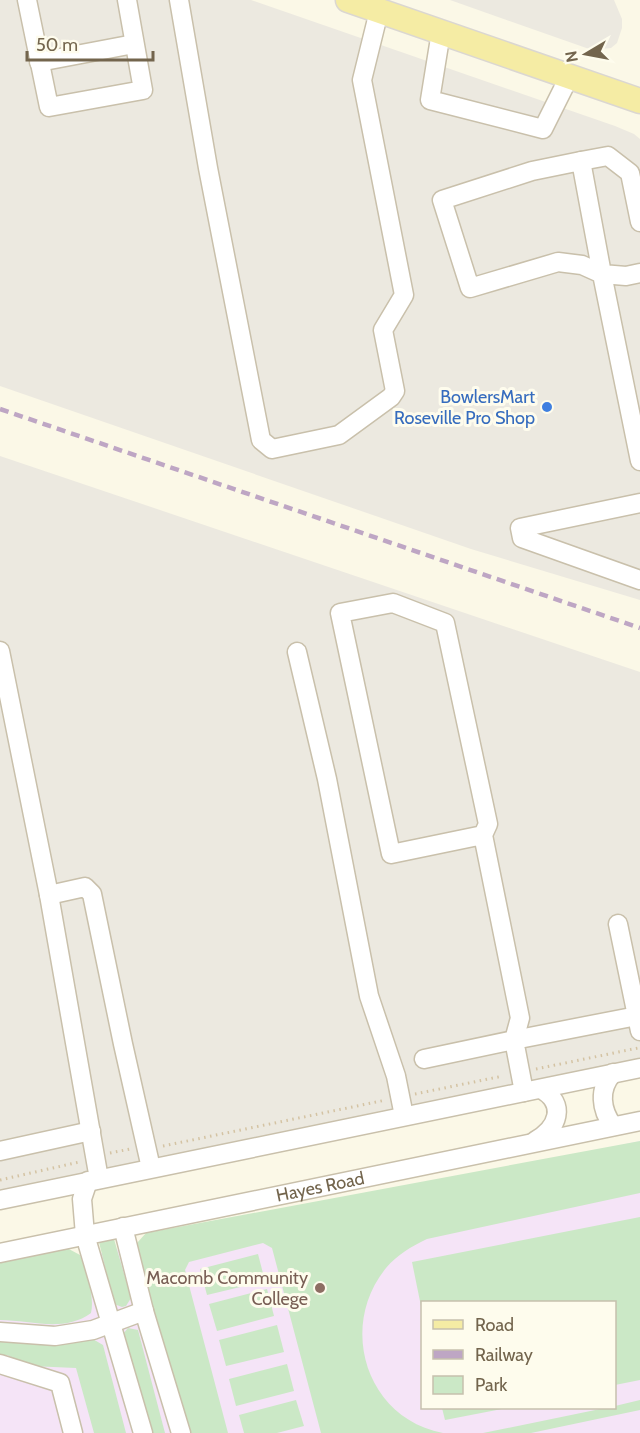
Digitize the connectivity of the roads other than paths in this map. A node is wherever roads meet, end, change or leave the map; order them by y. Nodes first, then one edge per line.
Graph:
1 (27, 0) edge
2 (127, 0) edge
3 (179, 0) edge
4 (348, 0) edge
5 (379, 11) junction
6 (441, 32) junction
7 (134, 44) junction
8 (39, 62) junction
9 (569, 77) junction
10 (640, 101) edge
11 (581, 161) junction
12 (640, 222) edge
13 (640, 273) edge
14 (602, 274) junction
15 (640, 461) edge
16 (640, 503) edge
17 (640, 580) edge
18 (0, 651) edge
19 (297, 652) dead end
20 (483, 836) junction
21 (49, 895) junction
22 (618, 924) dead end
23 (638, 1024) edge
24 (514, 1040) junction
25 (424, 1059) dead end
26 (640, 1068) edge
27 (613, 1073) junction
28 (532, 1090) junction
29 (404, 1116) junction
30 (640, 1121) edge
31 (613, 1126) junction
32 (91, 1131) junction
33 (525, 1144) junction
34 (0, 1150) edge
35 (151, 1168) junction
36 (94, 1180) junction
37 (0, 1200) edge
38 (123, 1227) junction
39 (86, 1235) junction
40 (0, 1253) edge
41 (144, 1311) junction
42 (110, 1322) junction
43 (0, 1332) edge
44 (0, 1364) edge
45 (73, 1433) edge
46 (143, 1433) edge
47 (181, 1433) edge

1 - 8 street
2 - 7 street
3 - 5 street
4 - 5 main road
5 - 6 main road
6 - 9 main road
6 - 9 street
7 - 8 street
7 - 8 street
9 - 10 main road
11 - 12 street
11 - 14 street
11 - 14 street
13 - 14 street
14 - 15 street
16 - 17 street
18 - 21 street
19 - 29 street
20 - 20 street
20 - 24 street
21 - 32 street
21 - 35 street
22 - 23 street
23 - 24 street
24 - 25 street
24 - 28 street
26 - 27 street
27 - 28 street
27 - 31 street
28 - 29 street
28 - 33 street
29 - 35 street
30 - 31 street, Hayes Road
31 - 33 street, Hayes Road
32 - 34 street
32 - 36 street
33 - 38 street, Hayes Road
35 - 36 street
36 - 37 street
36 - 39 street
38 - 39 street, Hayes Road
38 - 41 street
39 - 40 street, Hayes Road
39 - 42 street
41 - 42 street
41 - 47 street
42 - 43 street
42 - 46 street
44 - 45 street

